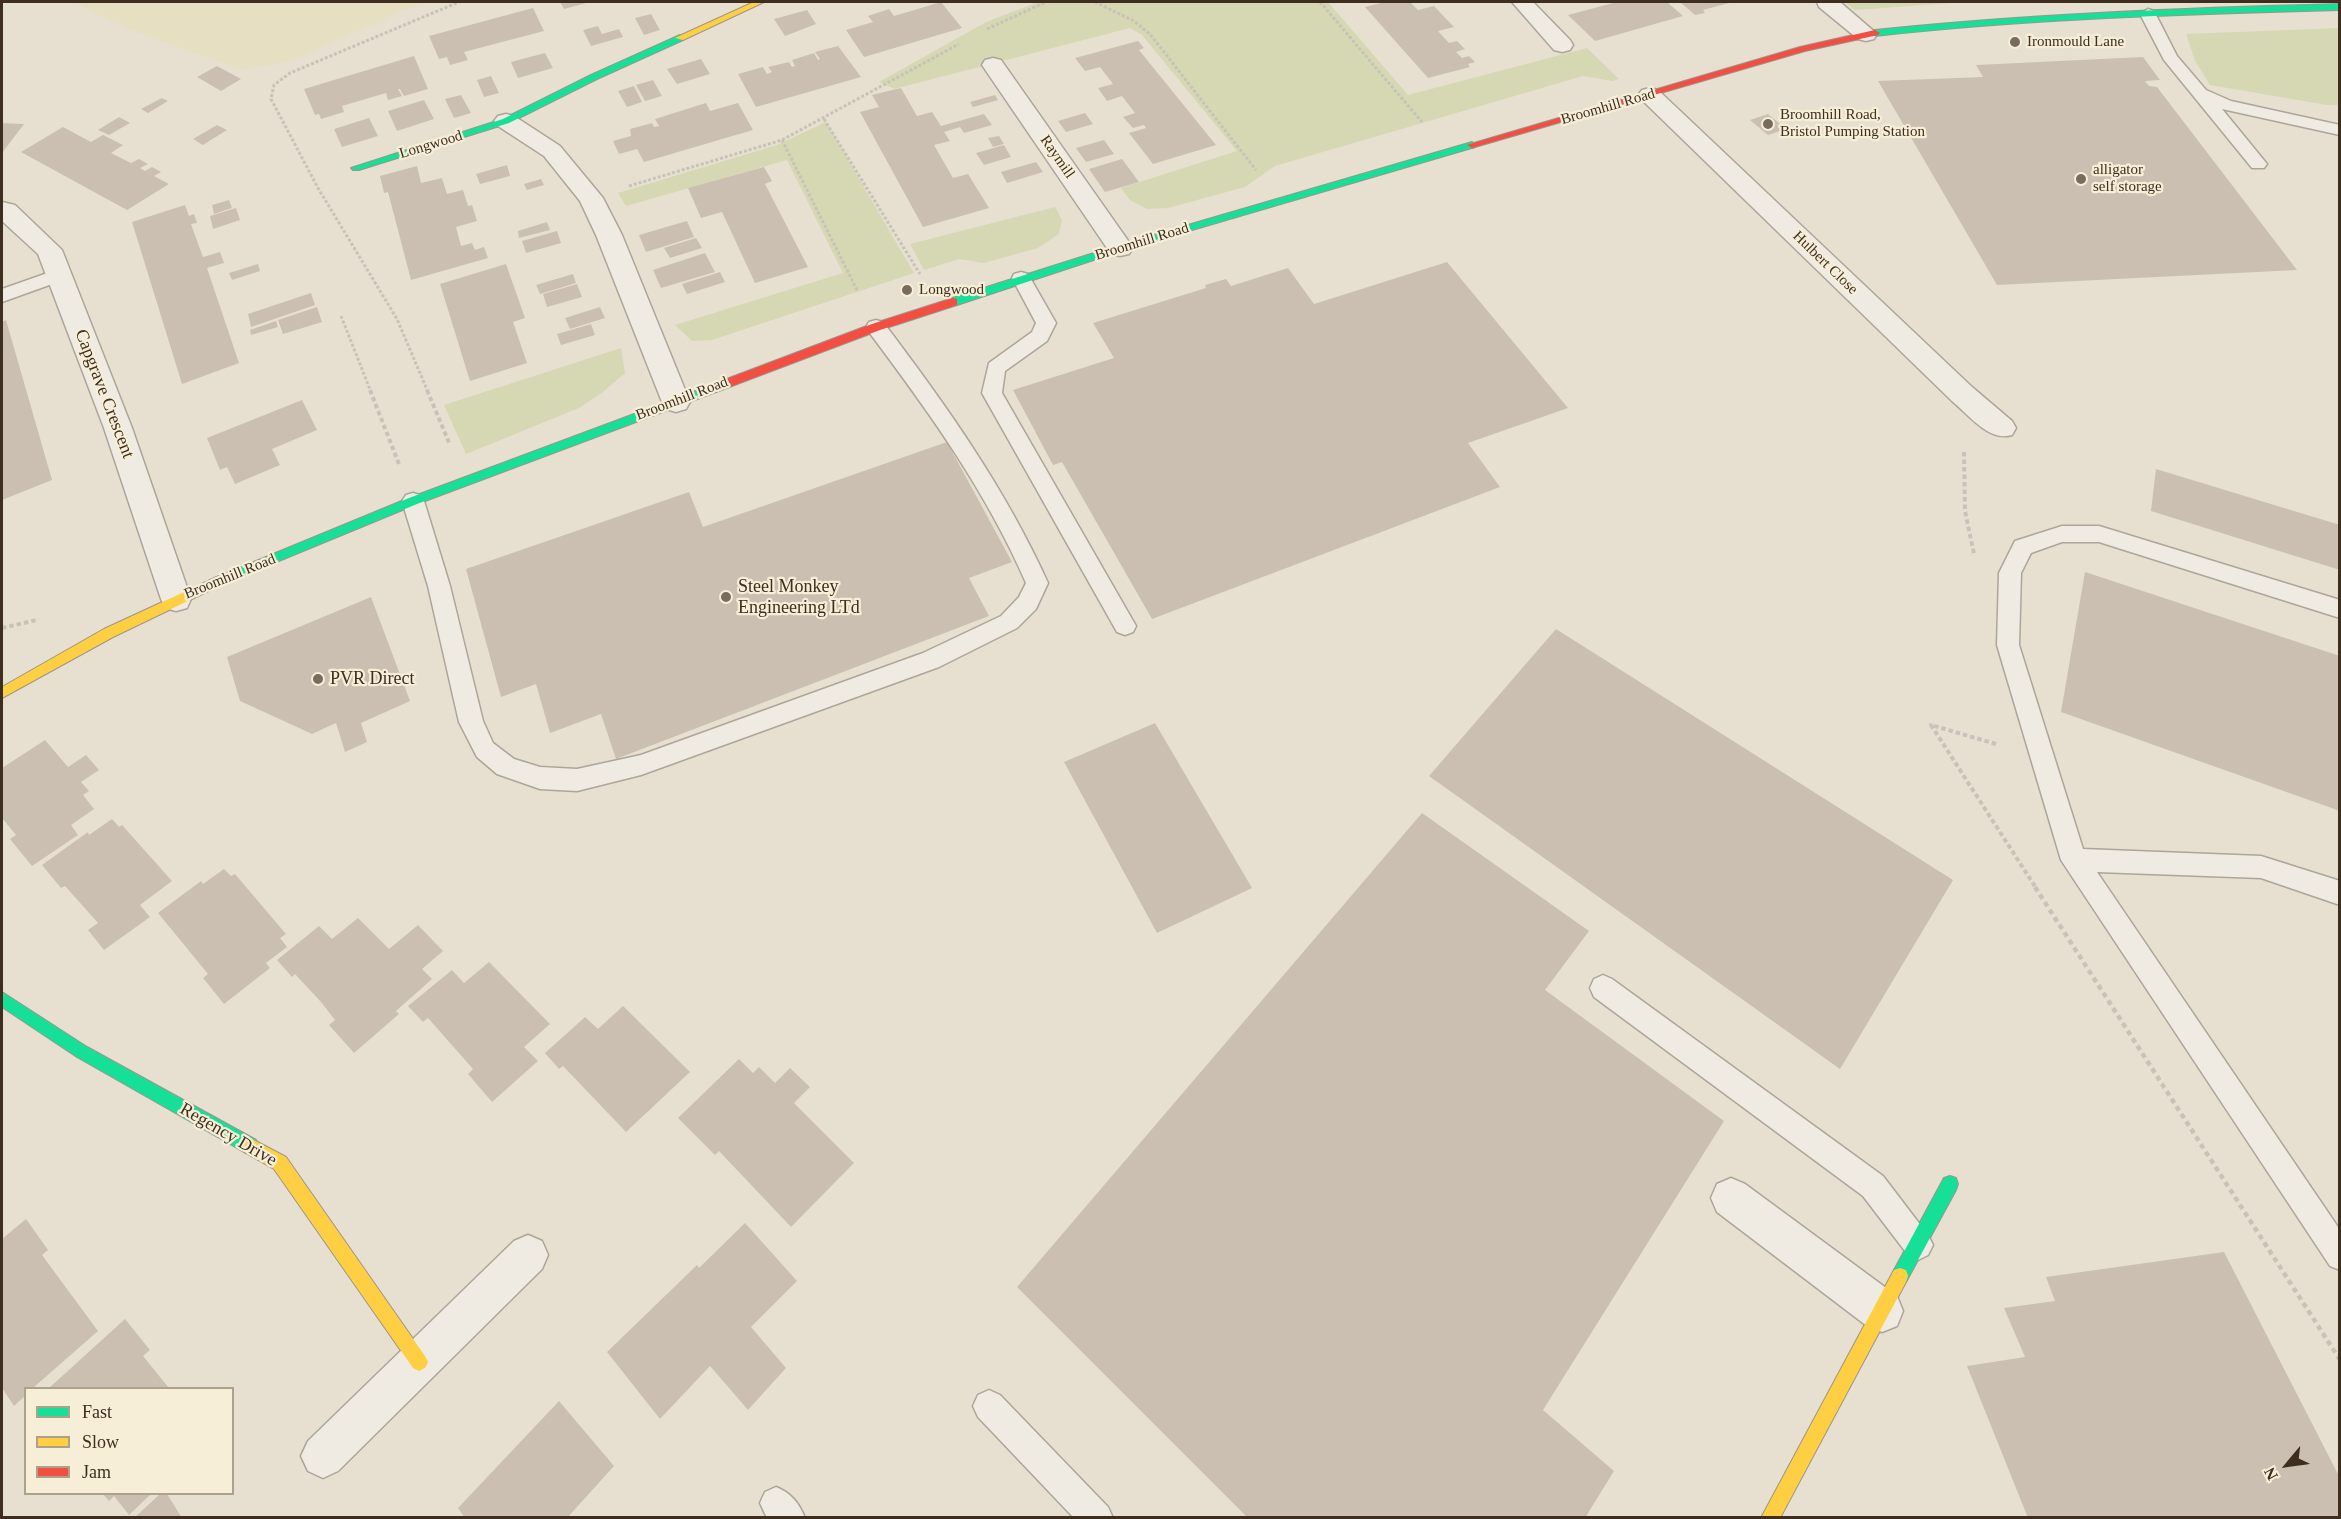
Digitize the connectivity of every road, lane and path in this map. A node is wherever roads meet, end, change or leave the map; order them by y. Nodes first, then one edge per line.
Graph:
1 (760, 2) edge
2 (1046, 2) edge
3 (1095, 2) edge
4 (1320, 2) edge
5 (1522, 2) edge
6 (1827, 2) edge
7 (2340, 7) edge
8 (2148, 14) junction
9 (985, 30) dead end
10 (1866, 34) junction
11 (965, 41) dead end
12 (1562, 45) dead end
13 (993, 65) dead end
14 (2200, 94) junction
15 (1650, 95) junction
16 (824, 119) junction
17 (506, 121) junction
18 (2340, 130) edge
19 (782, 140) junction
20 (1448, 152) junction
21 (2258, 164) dead end
22 (356, 168) dead end
23 (591, 198) junction
24 (1280, 201) junction
25 (2, 210) edge
26 (1120, 248) junction
27 (59, 276) junction
28 (1022, 278) junction
29 (2, 296) edge
30 (940, 306) junction
31 (341, 316) dead end
32 (876, 327) junction
33 (675, 402) junction
34 (2002, 428) dead end
35 (413, 501) junction
36 (176, 599) junction
37 (2340, 609) edge
38 (1125, 626) dead end
39 (2, 693) edge
40 (2074, 860) junction
41 (2340, 893) edge
42 (1603, 987) dead end
43 (2, 999) edge
44 (1950, 1184) dead end
45 (1731, 1198) dead end
46 (1918, 1245) junction
47 (528, 1255) dead end
48 (2340, 1256) edge
49 (1882, 1311) junction
50 (419, 1362) junction
51 (989, 1406) dead end
52 (323, 1456) dead end
53 (1097, 1518) edge
54 (1770, 1518) edge

1 - 17 street, Longwood
2 - 9 path
3 - 24 path
4 - 20 path
5 - 12 street
6 - 10 street
7 - 8 street, Broomhill Road
8 - 10 street, Broomhill Road
8 - 14 lane
10 - 15 street, Broomhill Road
11 - 16 path
13 - 26 street, Raymill
14 - 18 lane
14 - 21 lane
15 - 20 street, Broomhill Road
15 - 34 street, Hulbert Close
16 - 19 path
16 - 30 path
17 - 22 street, Longwood
17 - 23 street
19 - 23 path
19 - 32 path
20 - 24 street, Broomhill Road
23 - 33 street
24 - 26 street, Broomhill Road
25 - 27 street, Capgrave Crescent
26 - 28 street, Broomhill Road
27 - 29 lane
27 - 36 street, Capgrave Crescent
28 - 30 street, Broomhill Road
28 - 38 lane
30 - 32 street, Broomhill Road
31 - 35 path
32 - 33 street, Broomhill Road
32 - 35 lane
33 - 35 street, Broomhill Road
35 - 36 street, Broomhill Road
36 - 39 street, Broomhill Road
37 - 40 lane
40 - 41 lane
40 - 48 lane
42 - 46 lane
43 - 50 street, Regency Drive
44 - 46 street
45 - 49 street
46 - 49 street
47 - 50 street
49 - 54 street
50 - 52 street
51 - 53 lane

